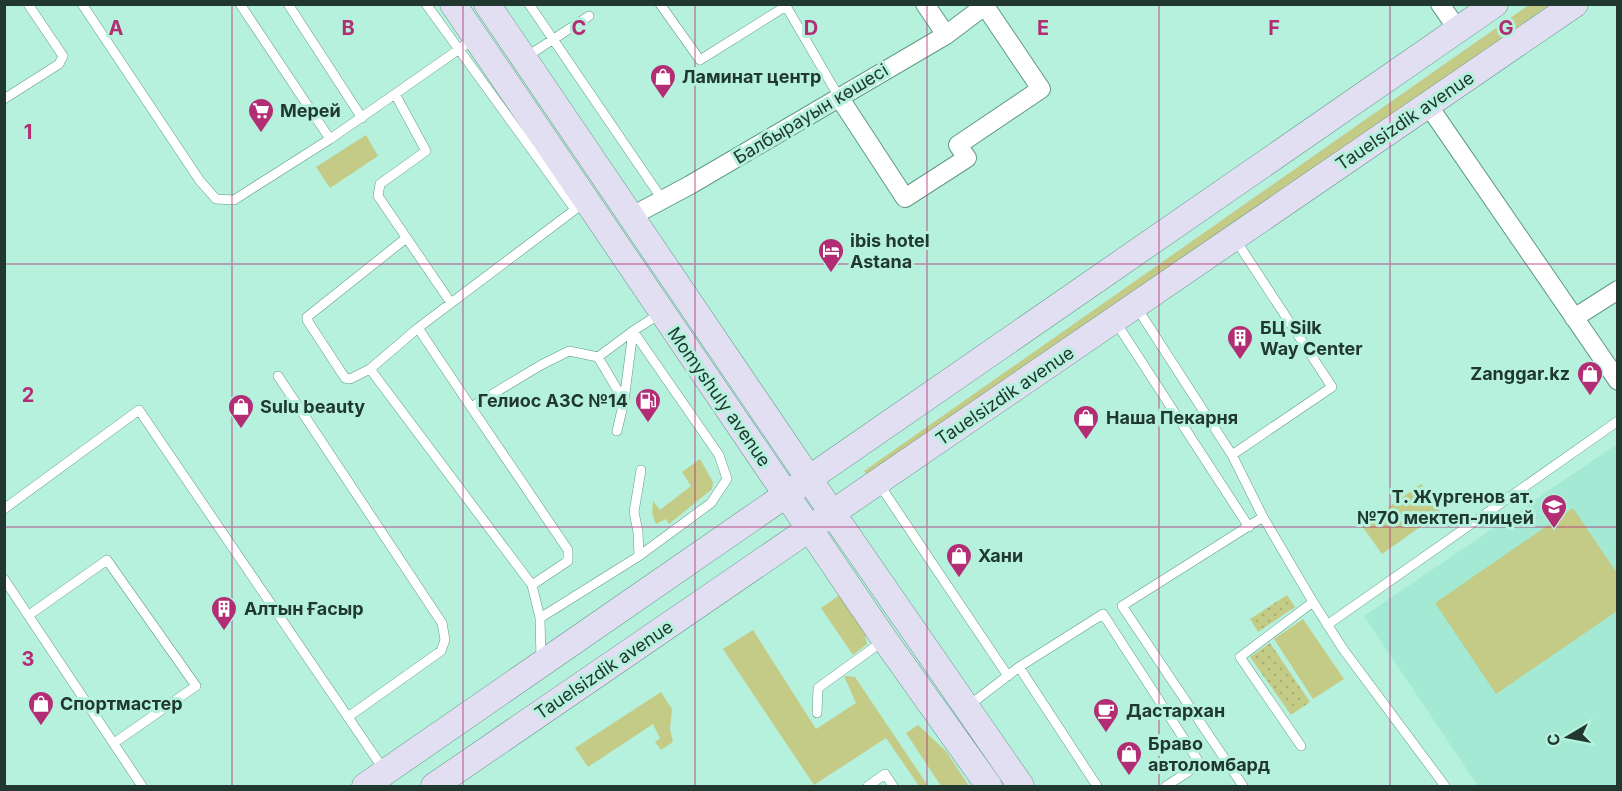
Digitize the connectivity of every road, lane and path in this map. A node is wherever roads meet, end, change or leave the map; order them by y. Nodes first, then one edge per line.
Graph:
1 (28, 4) edge
2 (82, 4) edge
3 (240, 4) edge
4 (288, 4) edge
5 (426, 4) edge
6 (453, 4) edge
7 (487, 4) edge
8 (529, 4) edge
9 (660, 4) edge
10 (925, 4) edge
11 (1440, 4) edge
12 (1495, 4) edge
13 (1575, 4) edge
14 (787, 5) edge
15 (986, 5) edge
16 (589, 16) dead end
17 (1458, 30) junction
18 (946, 35) junction
19 (553, 40) junction
20 (466, 45) junction
21 (524, 58) junction
22 (395, 94) junction
23 (839, 97) junction
24 (4, 99) edge
25 (1428, 105) junction
26 (362, 118) junction
27 (330, 139) junction
28 (662, 200) junction
29 (581, 204) junction
30 (632, 216) junction
31 (1234, 238) junction
32 (405, 239) junction
33 (1617, 290) edge
34 (451, 303) junction
35 (1136, 306) junction
36 (661, 313) junction
37 (1574, 318) junction
38 (1114, 321) junction
39 (418, 328) junction
40 (633, 331) junction
41 (598, 357) junction
42 (370, 369) junction
43 (278, 376) dead end
44 (1617, 381) edge
45 (624, 401) junction
46 (471, 407) junction
47 (1617, 421) edge
48 (617, 431) dead end
49 (1232, 455) junction
50 (641, 470) dead end
51 (810, 478) junction
52 (878, 483) junction
53 (786, 495) junction
54 (4, 509) edge
55 (833, 514) junction
56 (1263, 517) junction
57 (1249, 527) junction
58 (810, 530) junction
59 (639, 556) junction
60 (4, 579) edge
61 (532, 585) junction
62 (1312, 602) junction
63 (1122, 606) junction
64 (1104, 614) junction
65 (29, 615) junction
66 (540, 618) junction
67 (1327, 625) junction
68 (885, 640) junction
69 (541, 663) junction
70 (1019, 667) junction
71 (1008, 676) junction
72 (967, 708) junction
73 (817, 713) dead end
74 (348, 717) junction
75 (114, 744) junction
76 (1301, 746) dead end
77 (375, 779) edge
78 (142, 786) edge
79 (434, 786) edge
80 (868, 786) edge
81 (893, 786) edge
82 (989, 786) edge
83 (1021, 786) edge
84 (1096, 786) edge
85 (1166, 786) edge
86 (1242, 786) edge
87 (1445, 786) edge

1 - 24 lane
2 - 27 lane
3 - 27 lane
4 - 26 lane
5 - 20 lane
6 - 20 main road, Momyshuly avenue
7 - 21 main road, Momyshuly avenue
8 - 19 lane
9 - 14 lane
10 - 18 street
11 - 17 street
12 - 17 main road
13 - 25 main road, Tauelsizdik avenue
14 - 23 lane
15 - 18 street, Балбырауын көшесі
15 - 23 street
16 - 19 lane
17 - 51 main road
18 - 23 street, Балбырауын көшесі
19 - 21 lane
19 - 28 lane
20 - 22 lane
20 - 29 main road, Momyshuly avenue
21 - 30 main road, Momyshuly avenue
22 - 26 lane
22 - 32 lane
23 - 28 street, Балбырауын көшесі
25 - 31 main road, Tauelsizdik avenue
25 - 37 street
26 - 27 lane
28 - 30 street, Балбырауын көшесі
29 - 34 lane
29 - 36 main road, Momyshuly avenue
30 - 51 main road, Momyshuly avenue
31 - 35 main road, Tauelsizdik avenue
31 - 49 lane
32 - 34 lane
32 - 42 lane
33 - 37 street
34 - 39 lane
35 - 38 main road, Tauelsizdik avenue
35 - 49 lane
36 - 40 lane
36 - 53 main road, Momyshuly avenue
37 - 44 street
38 - 52 main road, Tauelsizdik avenue
38 - 57 lane
39 - 42 lane
39 - 46 lane
40 - 41 lane
40 - 45 lane
40 - 59 lane
41 - 45 lane
41 - 46 lane
42 - 61 lane
43 - 74 lane
45 - 48 lane
46 - 61 lane
47 - 67 lane
49 - 56 lane
50 - 59 lane
51 - 53 main road
51 - 55 main road, Momyshuly avenue
52 - 55 main road, Tauelsizdik avenue
52 - 71 lane
53 - 58 main road, Momyshuly avenue
53 - 69 main road
54 - 74 lane
55 - 58 main road, Tauelsizdik avenue
55 - 72 main road, Momyshuly avenue
56 - 57 lane
56 - 62 lane
57 - 63 lane
58 - 68 main road, Momyshuly avenue
58 - 79 main road, Tauelsizdik avenue
59 - 66 lane
60 - 65 lane
61 - 66 lane
62 - 67 lane
62 - 76 lane
63 - 64 lane
63 - 86 lane
64 - 70 lane
64 - 85 lane
65 - 75 lane
65 - 75 lane
66 - 69 lane
67 - 87 lane
68 - 73 lane
68 - 82 main road, Momyshuly avenue
69 - 77 main road
70 - 71 lane
70 - 84 lane
71 - 72 lane
72 - 83 main road, Momyshuly avenue
74 - 77 lane
75 - 78 lane
80 - 81 lane

